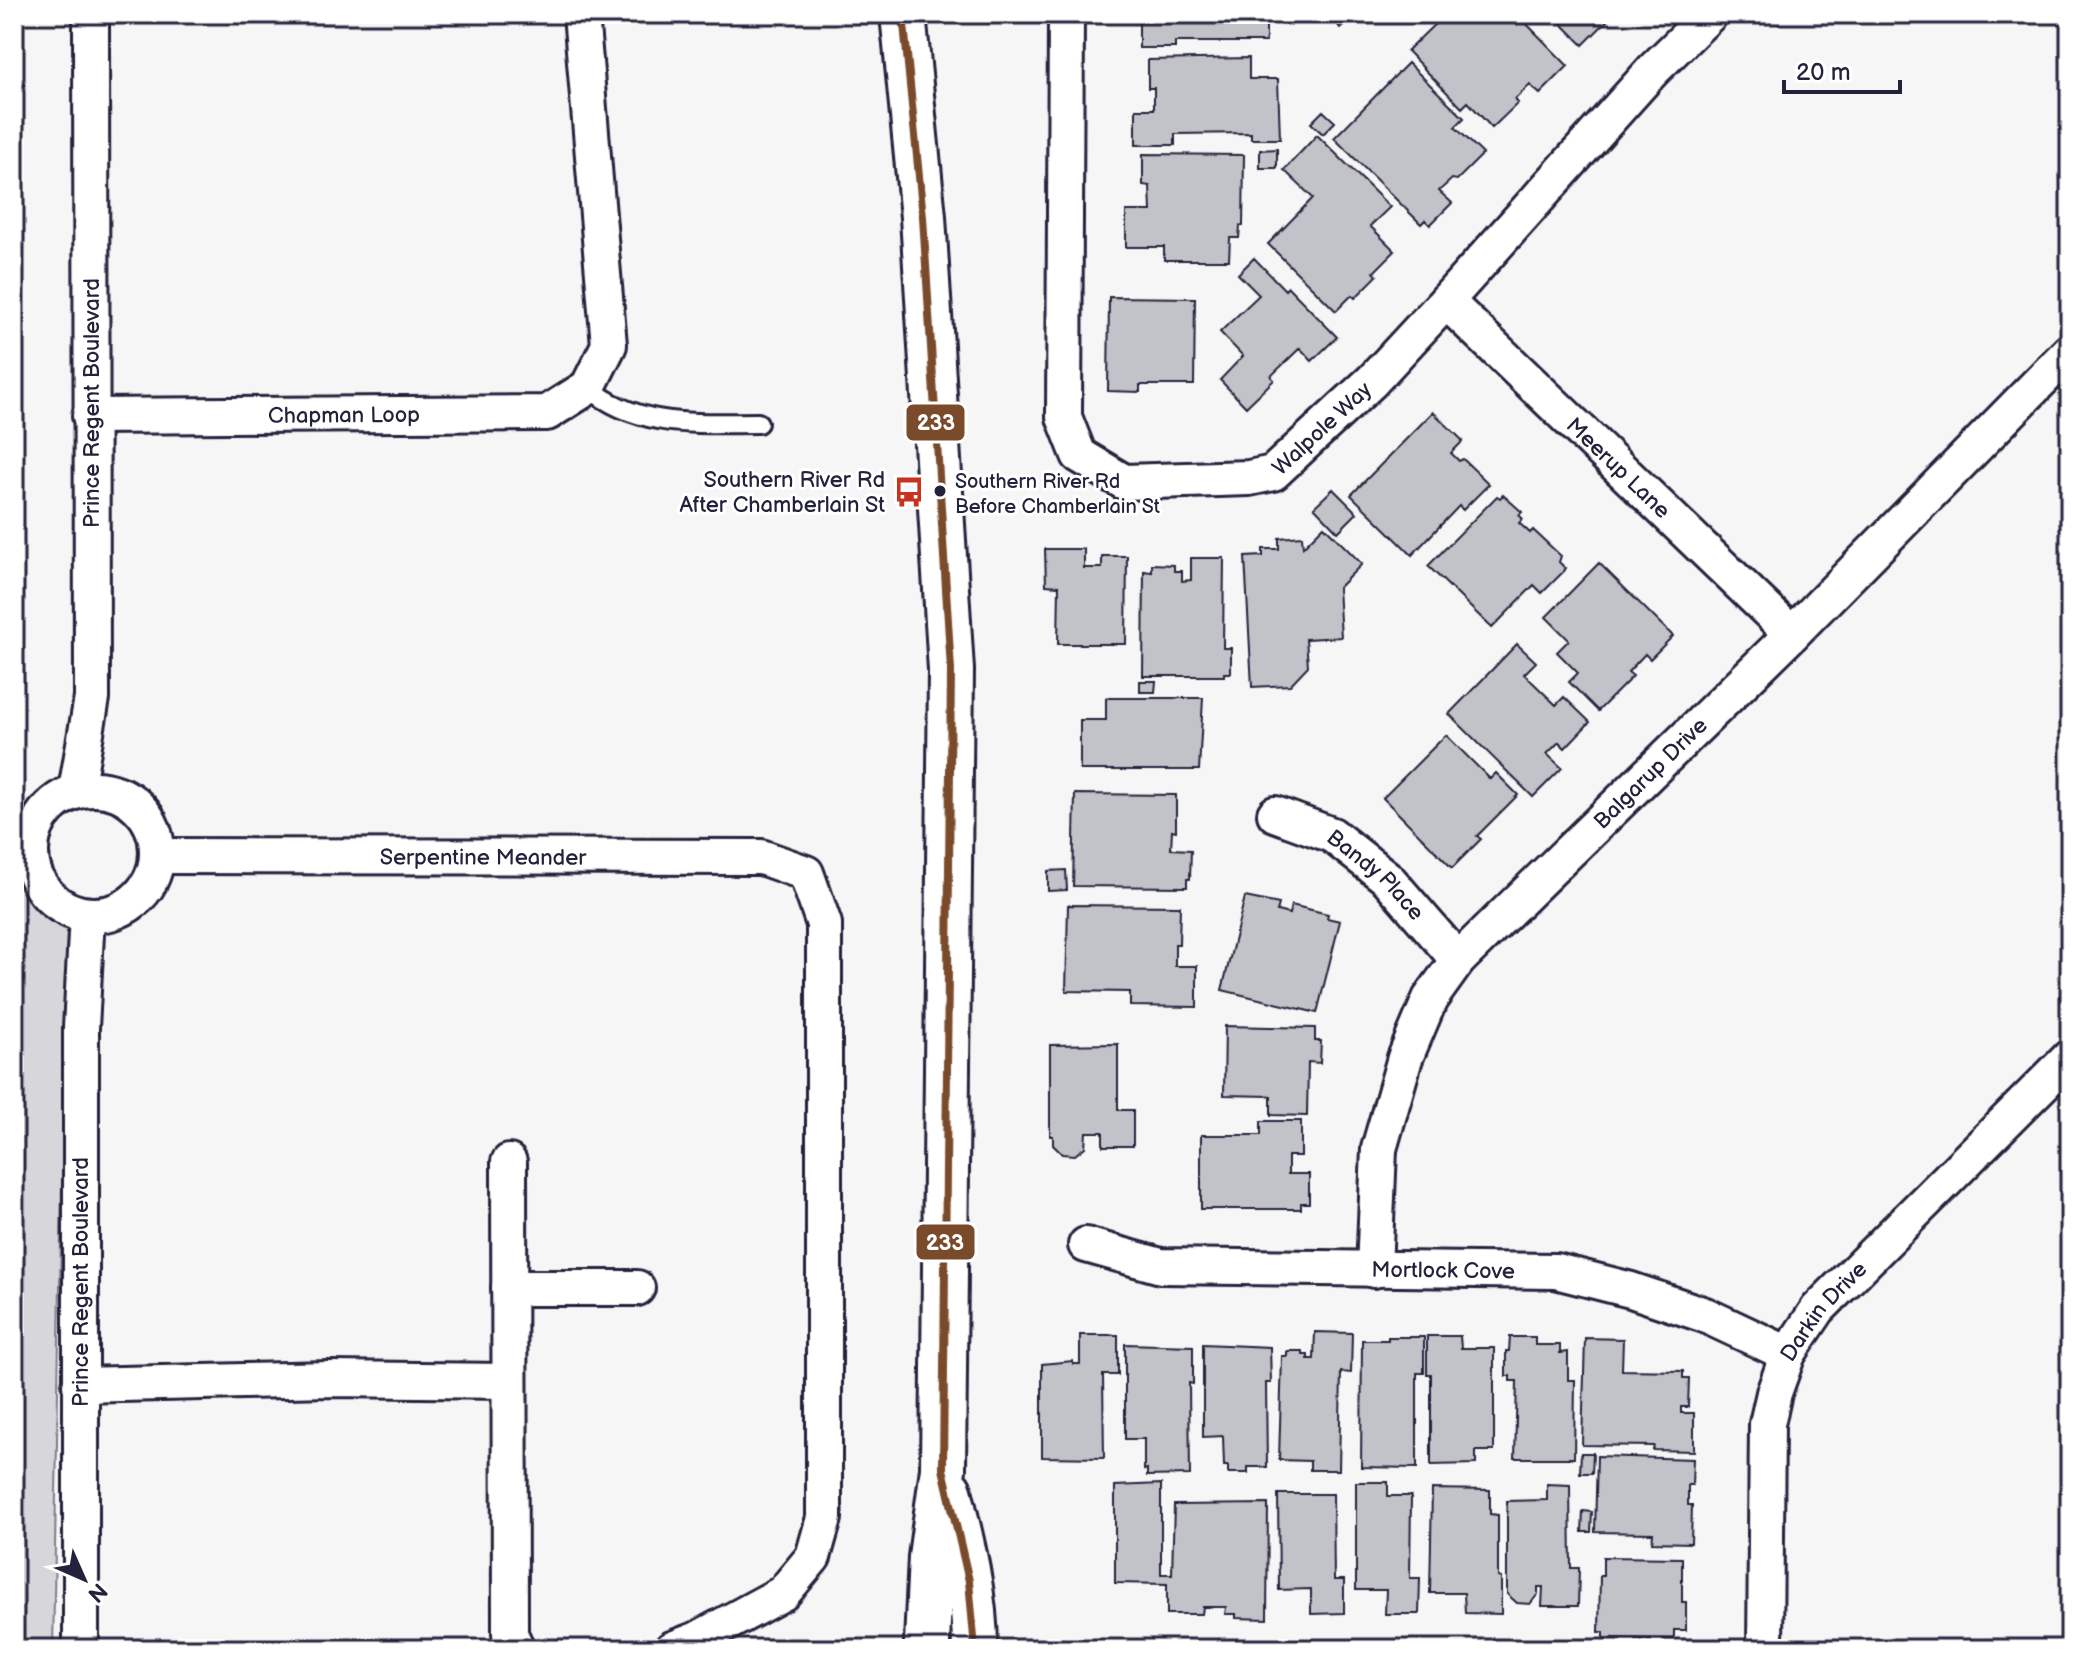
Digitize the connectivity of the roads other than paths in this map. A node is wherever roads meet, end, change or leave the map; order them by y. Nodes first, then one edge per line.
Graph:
1 (91, 14) edge
2 (581, 14) edge
3 (903, 14) edge
4 (1066, 14) edge
5 (1710, 14) edge
6 (1446, 301) junction
7 (2070, 351) edge
8 (588, 387) junction
9 (90, 416) junction
10 (758, 423) dead end
11 (1792, 634) junction
12 (76, 791) junction
13 (1275, 814) dead end
14 (23, 855) edge
15 (157, 856) junction
16 (87, 915) junction
17 (1458, 960) junction
18 (2070, 1057) edge
19 (509, 1162) dead end
20 (1086, 1245) dead end
21 (1374, 1270) junction
22 (509, 1288) junction
23 (637, 1288) dead end
24 (1788, 1354) junction
25 (509, 1381) junction
26 (80, 1385) junction
27 (943, 1469) junction
28 (922, 1646) edge
29 (81, 1649) edge
30 (517, 1649) edge
31 (672, 1649) edge
32 (974, 1649) edge
33 (1765, 1649) edge

1 - 9 street, Prince Regent Boulevard
2 - 8 street
3 - 27 main road
4 - 6 street, Walpole Way
5 - 6 street, Walpole Way
6 - 11 street, Meerup Lane
7 - 11 street, Balgarup Drive
8 - 9 street, Chapman Loop
8 - 10 lane
9 - 12 street, Prince Regent Boulevard
11 - 17 street, Balgarup Drive
12 - 14 street
12 - 15 street
13 - 17 street, Bandy Place
14 - 16 street
15 - 16 street
15 - 31 street, Serpentine Meander
16 - 26 street, Prince Regent Boulevard
17 - 21 street, Balgarup Drive
18 - 24 street, Darkin Drive
19 - 22 street
20 - 21 street, Mortlock Cove
21 - 24 street, Mortlock Cove
22 - 23 street
22 - 25 street
24 - 33 street, Darkin Drive
25 - 26 street
25 - 30 street
26 - 29 street, Prince Regent Boulevard
27 - 28 main road
27 - 32 main road
28 - 32 main road

